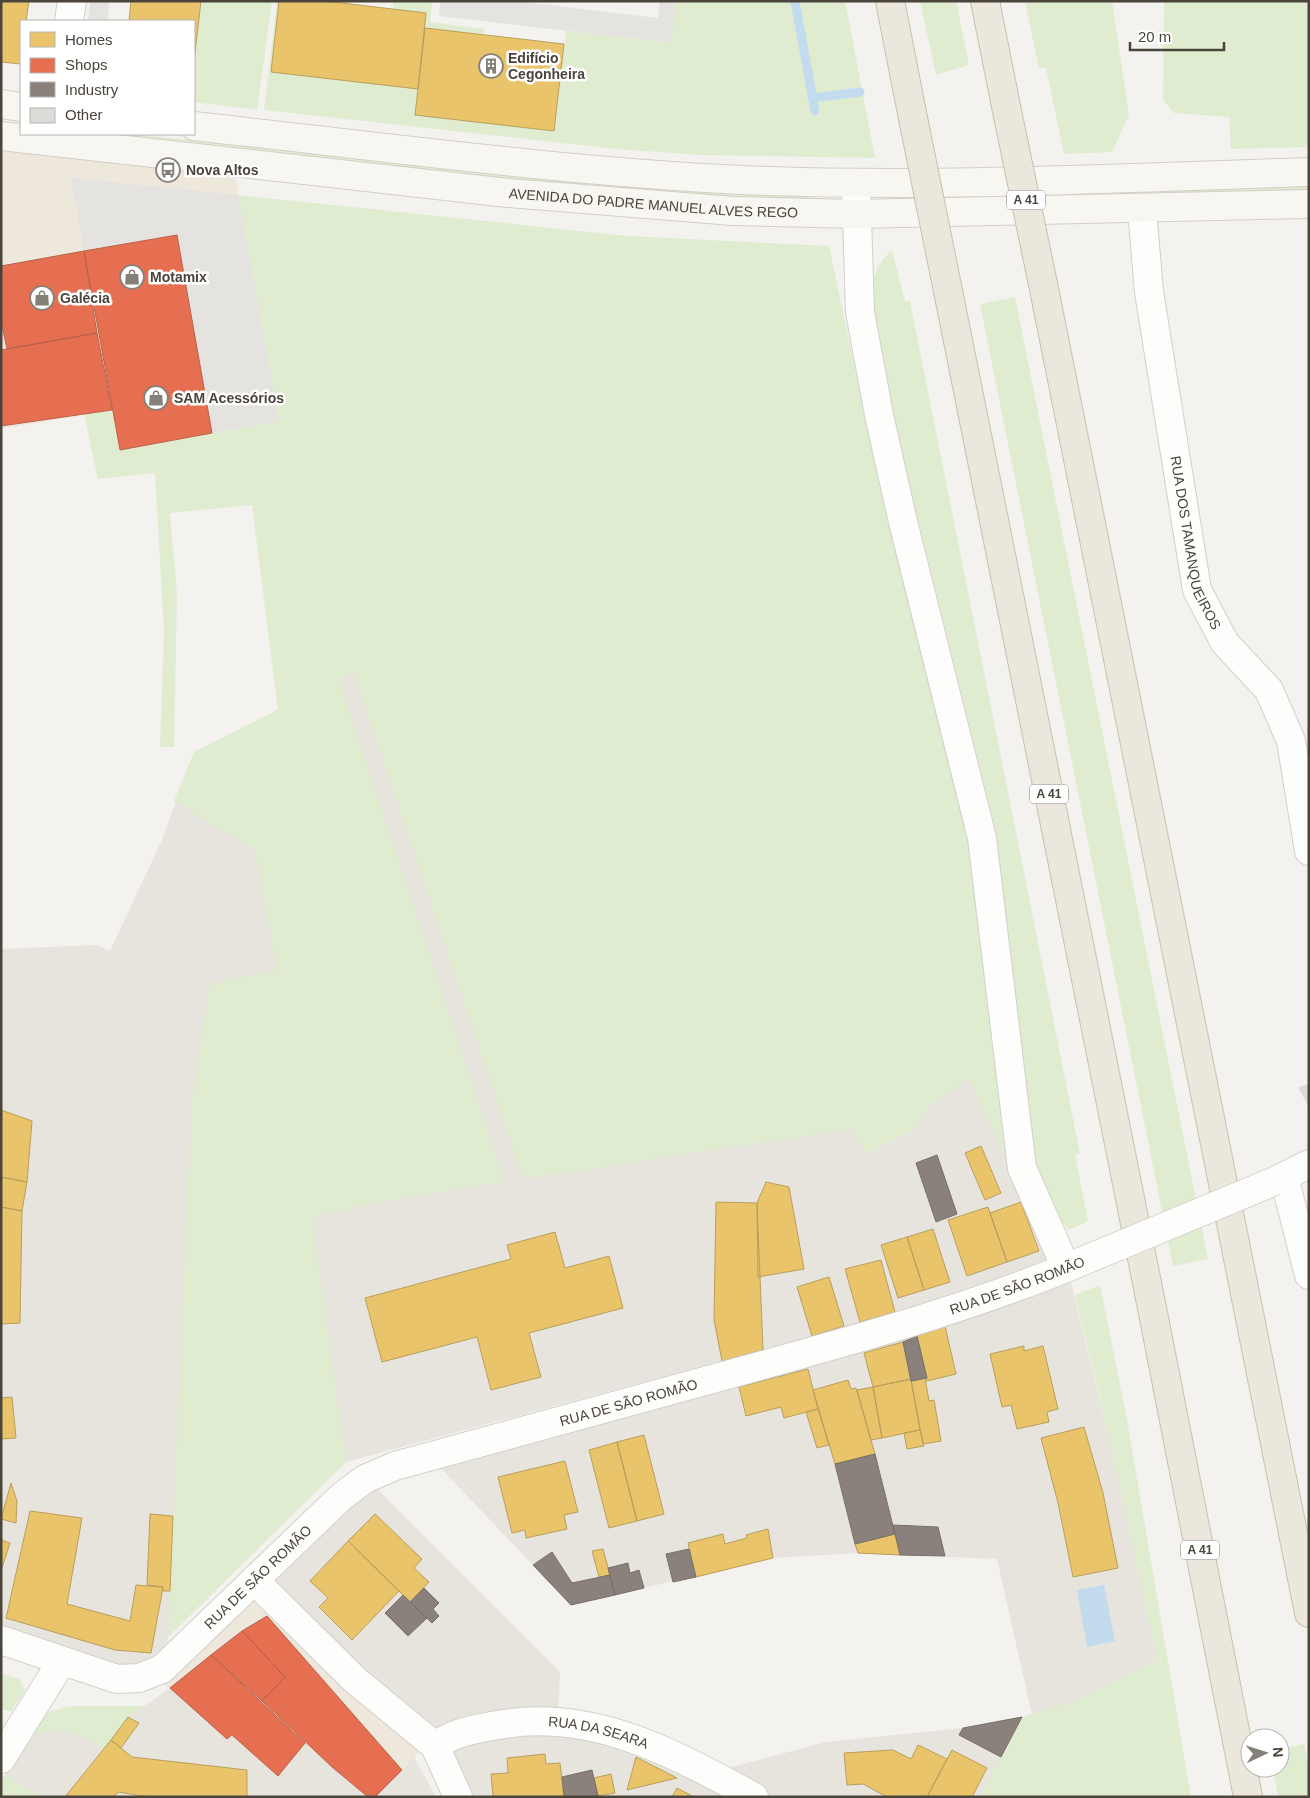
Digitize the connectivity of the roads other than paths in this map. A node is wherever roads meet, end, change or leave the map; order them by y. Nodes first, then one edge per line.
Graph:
1 (72, 1) edge
2 (890, 1) edge
3 (985, 1) edge
4 (69, 20) edge
5 (1, 104) edge
6 (20, 107) edge
7 (195, 126) edge
8 (1, 136) edge
9 (56, 138) edge
10 (1309, 172) edge
11 (1098, 179) junction
12 (856, 184) junction
13 (1309, 204) edge
14 (1142, 209) junction
15 (1099, 210) junction
16 (856, 214) junction
17 (1309, 852) edge
18 (1309, 1164) edge
19 (1279, 1179) junction
20 (1078, 1263) junction
21 (1309, 1275) edge
22 (254, 1580) junction
23 (1309, 1613) edge
24 (1, 1640) edge
25 (62, 1661) junction
26 (435, 1746) junction
27 (1, 1759) edge
28 (458, 1797) edge
29 (754, 1797) edge
30 (1248, 1797) edge

1 - 4 street
2 - 30 highway, A 41, bridge
3 - 23 highway, A 41, bridge
5 - 6 main road
7 - 12 main road, AVENIDA DO PADRE MANUEL ALVES REGO
8 - 9 main road, AVENIDA DO PADRE MANUEL ALVES REGO
9 - 16 main road, AVENIDA DO PADRE MANUEL ALVES REGO
10 - 11 main road, AVENIDA DO PADRE MANUEL ALVES REGO
11 - 12 main road, AVENIDA DO PADRE MANUEL ALVES REGO
11 - 15 main road
12 - 16 street
13 - 14 main road, AVENIDA DO PADRE MANUEL ALVES REGO
14 - 15 main road, AVENIDA DO PADRE MANUEL ALVES REGO
14 - 17 street, RUA DOS TAMANQUEIROS
15 - 16 main road, AVENIDA DO PADRE MANUEL ALVES REGO
16 - 20 street
18 - 19 street, RUA DE SÃO ROMÃO
19 - 20 street, RUA DE SÃO ROMÃO, bridge
19 - 21 street
20 - 22 street, RUA DE SÃO ROMÃO
22 - 25 street, RUA DE SÃO ROMÃO
22 - 26 street
24 - 25 street, RUA DE SÃO ROMÃO
25 - 27 street
26 - 28 street
26 - 29 street, RUA DA SEARA

